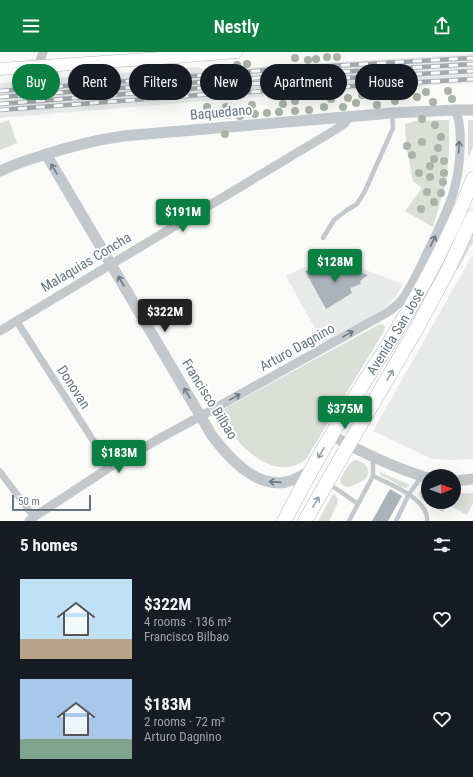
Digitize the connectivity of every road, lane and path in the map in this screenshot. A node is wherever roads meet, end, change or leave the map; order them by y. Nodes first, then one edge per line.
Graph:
1 (43, 52) edge
2 (236, 52) edge
3 (176, 55) edge
4 (39, 64) edge
5 (60, 65) edge
6 (12, 68) edge
7 (0, 69) edge
8 (455, 110) junction
9 (473, 110) edge
10 (392, 113) junction
11 (349, 116) junction
12 (46, 154) junction
13 (0, 171) edge
14 (473, 179) edge
15 (473, 216) edge
16 (323, 238) dead end
17 (111, 264) junction
18 (16, 320) junction
19 (0, 331) edge
20 (201, 416) junction
21 (331, 435) junction
22 (349, 445) junction
23 (372, 456) junction
24 (110, 467) junction
25 (311, 471) junction
26 (0, 472) edge
27 (421, 475) edge
28 (373, 476) junction
29 (473, 479) edge
30 (461, 480) edge
31 (421, 481) edge
32 (327, 483) junction
33 (409, 494) junction
34 (358, 504) junction
35 (32, 519) edge
36 (284, 521) edge
37 (305, 521) edge
38 (349, 521) edge
39 (396, 521) edge
40 (427, 521) edge

1 - 4 street
2 - 3 main road
3 - 5 main road
6 - 7 main road
8 - 9 street, Baquedano
8 - 10 street, Baquedano
20 -> 8 street, Arturo Dagnino
10 - 11 street, Baquedano
10 - 16 lane
11 - 12 street, Baquedano
11 - 17 street, Malaquias Concha
12 - 13 street, Baquedano
17 -> 12 street, Francisco Bilbao
14 - 21 main road, Avenida San José
22 -> 15 main road, Avenida San José
17 - 18 street, Malaquias Concha
20 -> 17 street, Francisco Bilbao
18 - 19 street, Malaquias Concha
18 - 24 street, Donovan
20 - 24 street, Arturo Dagnino
25 -> 20 street, Francisco Bilbao
21 - 22 street
21 -> 25 main road, Avenida San José
22 - 23 street
22 - 32 main road, Avenida San José
23 - 27 street
23 - 28 lane
24 - 35 street, Arturo Dagnino
25 - 36 main road, Avenida San José
26 - 35 street
28 - 33 lane
28 - 34 lane
29 - 30 street
31 - 33 lane
32 - 34 lane
37 -> 32 main road, Avenida San José
33 - 39 lane
33 - 40 lane
34 - 38 lane

